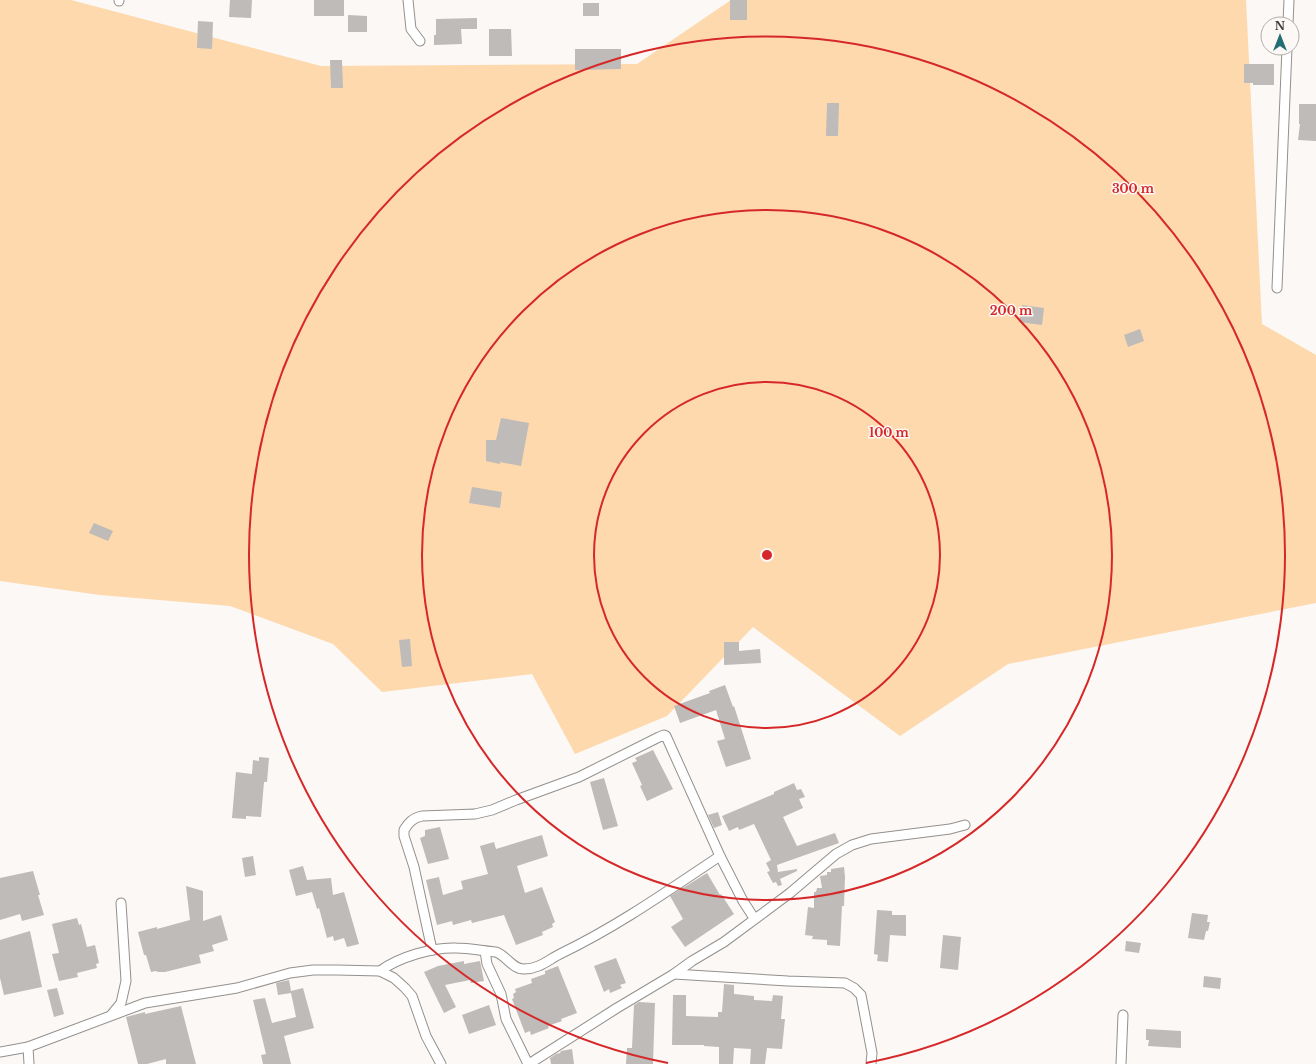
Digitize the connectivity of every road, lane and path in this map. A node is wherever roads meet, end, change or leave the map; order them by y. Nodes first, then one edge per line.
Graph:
1 (408, 0) edge
2 (1289, 0) edge
3 (1288, 16) edge
4 (420, 41) dead end
5 (1287, 56) edge
6 (1277, 288) dead end
7 (965, 825) dead end
8 (720, 856) junction
9 (121, 903) dead end
10 (754, 918) junction
11 (432, 950) junction
12 (485, 951) junction
13 (380, 971) junction
14 (674, 974) junction
15 (112, 1014) junction
16 (1123, 1015) dead end
17 (28, 1047) junction
18 (0, 1052) edge
19 (29, 1064) edge
20 (441, 1064) edge
21 (528, 1064) edge
22 (871, 1064) edge
23 (1121, 1064) edge

1 - 4 street
2 - 3 street
5 - 6 street
7 - 10 street
8 - 10 street
8 - 11 street
8 - 12 street
9 - 15 street
10 - 14 street
11 - 12 street
11 - 13 street
12 - 21 street
13 - 15 street
13 - 20 street
14 - 21 street
14 - 22 street
15 - 17 street
16 - 23 street
17 - 18 street
17 - 19 street

